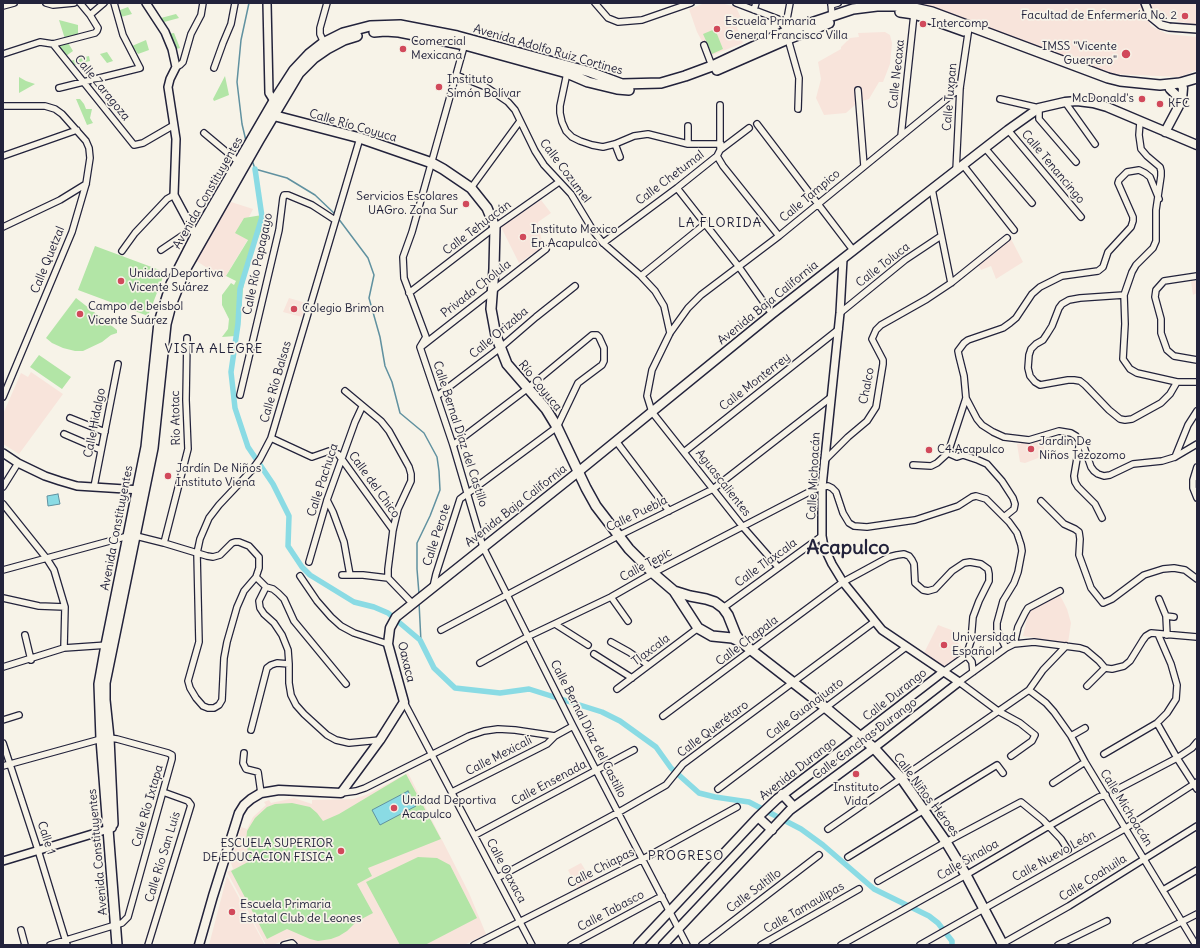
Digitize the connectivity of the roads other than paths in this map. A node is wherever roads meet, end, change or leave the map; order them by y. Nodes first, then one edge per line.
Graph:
1 (14, 3) edge
2 (46, 3) edge
3 (74, 3) edge
4 (80, 3) edge
5 (104, 3) edge
6 (114, 3) edge
7 (146, 3) edge
8 (203, 3) edge
9 (235, 3) edge
10 (266, 3) edge
11 (319, 3) edge
12 (595, 3) edge
13 (691, 3) edge
14 (736, 3) edge
15 (756, 3) edge
16 (790, 3) edge
17 (838, 3) edge
18 (1145, 3) edge
19 (326, 4) edge
20 (831, 4) edge
21 (3, 6) edge
22 (754, 10) junction
23 (90, 14) junction
24 (914, 14) junction
25 (832, 16) junction
26 (818, 24) junction
27 (1197, 29) edge
28 (968, 30) junction
29 (787, 35) junction
30 (466, 42) junction
31 (53, 44) junction
32 (704, 44) dead end
33 (325, 46) junction
34 (3, 54) edge
35 (712, 66) junction
36 (176, 67) junction
37 (214, 68) dead end
38 (567, 73) junction
39 (456, 75) junction
40 (1197, 78) edge
41 (84, 82) junction
42 (1197, 84) edge
43 (1182, 85) junction
44 (59, 88) dead end
45 (960, 88) junction
46 (1170, 89) junction
47 (858, 90) dead end
48 (1000, 99) dead end
49 (1065, 102) junction
50 (277, 103) junction
51 (1180, 104) junction
52 (720, 105) dead end
53 (3, 106) edge
54 (1039, 108) junction
55 (798, 109) dead end
56 (270, 115) junction
57 (520, 121) junction
58 (1140, 122) junction
59 (757, 124) dead end
60 (174, 126) junction
61 (688, 126) dead end
62 (748, 128) dead end
63 (77, 130) junction
64 (1008, 130) junction
65 (1165, 132) junction
66 (204, 133) dead end
67 (901, 136) junction
68 (360, 138) junction
69 (256, 139) joint
70 (615, 144) junction
71 (688, 144) junction
72 (1095, 144) dead end
73 (1197, 145) edge
74 (720, 147) junction
75 (985, 148) junction
76 (3, 156) edge
77 (717, 156) junction
78 (620, 157) dead end
79 (243, 162) junction
80 (1076, 162) dead end
81 (432, 163) junction
82 (963, 165) junction
83 (864, 166) junction
84 (956, 171) junction
85 (559, 182) junction
86 (86, 184) junction
87 (471, 188) junction
88 (677, 188) junction
89 (932, 189) junction
90 (174, 195) junction
91 (1159, 199) junction
92 (818, 203) junction
93 (1032, 203) dead end
94 (1081, 217) dead end
95 (336, 219) junction
96 (705, 224) junction
97 (3, 227) edge
98 (495, 227) junction
99 (1014, 230) dead end
100 (197, 236) junction
101 (779, 236) junction
102 (941, 236) junction
103 (1006, 238) dead end
104 (603, 243) junction
105 (546, 248) dead end
106 (161, 250) dead end
107 (853, 250) junction
108 (122, 251) dead end
109 (843, 259) junction
110 (739, 267) junction
111 (641, 276) junction
112 (1197, 276) edge
113 (951, 283) junction
114 (575, 286) dead end
115 (492, 290) junction
116 (409, 293) junction
117 (1124, 295) junction
118 (840, 313) junction
119 (772, 314) junction
120 (839, 329) junction
121 (670, 333) junction
122 (187, 338) dead end
123 (420, 347) junction
124 (500, 348) junction
125 (1197, 360) edge
126 (118, 364) dead end
127 (1177, 382) junction
128 (1197, 382) edge
129 (528, 388) junction
130 (4, 390) edge
131 (345, 391) dead end
132 (240, 395) dead end
133 (437, 396) junction
134 (3, 397) edge
135 (830, 398) junction
136 (966, 398) junction
137 (362, 407) junction
138 (1197, 411) edge
139 (652, 412) junction
140 (70, 418) dead end
141 (557, 427) junction
142 (105, 432) junction
143 (64, 434) dead end
144 (271, 438) junction
145 (616, 441) junction
146 (1080, 441) junction
147 (1197, 444) edge
148 (453, 445) junction
149 (101, 450) junction
150 (684, 452) junction
151 (3, 453) edge
152 (948, 453) junction
153 (1175, 457) junction
154 (342, 458) junction
155 (824, 461) junction
156 (18, 463) junction
157 (913, 465) dead end
158 (1197, 468) edge
159 (578, 472) junction
160 (822, 486) junction
161 (3, 487) edge
162 (94, 487) junction
163 (713, 489) junction
164 (141, 490) junction
165 (467, 493) junction
166 (1197, 498) edge
167 (327, 500) junction
168 (1041, 501) dead end
169 (3, 504) edge
170 (669, 511) junction
171 (1004, 517) junction
172 (1102, 518) dead end
173 (743, 527) junction
174 (393, 530) junction
175 (132, 536) junction
176 (618, 536) junction
177 (822, 536) junction
178 (164, 543) junction
179 (483, 547) junction
180 (197, 553) junction
181 (47, 559) junction
182 (309, 562) dead end
183 (778, 566) junction
184 (3, 570) edge
185 (653, 573) junction
186 (342, 575) dead end
187 (350, 575) junction
188 (300, 576) dead end
189 (256, 577) junction
190 (388, 578) junction
191 (1197, 579) edge
192 (843, 582) junction
193 (266, 587) junction
194 (433, 587) junction
195 (674, 591) junction
196 (1060, 591) dead end
197 (506, 594) junction
198 (690, 596) junction
199 (611, 597) junction
200 (3, 598) edge
201 (1158, 599) dead end
202 (414, 602) junction
203 (683, 604) junction
204 (65, 608) junction
205 (723, 608) junction
206 (1166, 616) junction
207 (1174, 617) dead end
208 (628, 622) dead end
209 (874, 622) junction
210 (555, 624) junction
211 (390, 628) joint
212 (698, 628) junction
213 (441, 630) dead end
214 (730, 633) junction
215 (1158, 634) junction
216 (1167, 634) junction
217 (25, 635) dead end
218 (529, 636) junction
219 (1197, 637) edge
220 (611, 642) dead end
221 (109, 644) junction
222 (388, 644) junction
223 (1014, 644) junction
224 (588, 645) dead end
225 (1066, 646) junction
226 (64, 648) junction
227 (906, 648) junction
228 (1006, 648) junction
229 (752, 651) junction
230 (594, 654) dead end
231 (967, 654) junction
232 (32, 660) junction
233 (480, 663) dead end
234 (289, 664) junction
235 (648, 665) junction
236 (3, 667) edge
237 (1105, 668) junction
238 (943, 672) junction
239 (973, 672) junction
240 (632, 678) junction
241 (959, 682) junction
242 (793, 683) junction
243 (346, 684) dead end
244 (1087, 686) dead end
245 (617, 689) dead end
246 (1029, 690) junction
247 (404, 702) junction
248 (826, 708) junction
249 (998, 711) junction
250 (19, 715) dead end
251 (663, 716) dead end
252 (3, 720) edge
253 (1157, 723) junction
254 (573, 726) junction
255 (1084, 728) dead end
256 (251, 730) dead end
257 (555, 736) junction
258 (860, 736) junction
259 (1071, 736) junction
260 (105, 738) junction
261 (380, 740) junction
262 (1197, 742) edge
263 (3, 743) edge
264 (874, 748) junction
265 (634, 750) dead end
266 (244, 753) dead end
267 (1104, 754) dead end
268 (432, 755) junction
269 (1011, 756) dead end
270 (1177, 758) junction
271 (1085, 762) junction
272 (10, 764) junction
273 (3, 766) edge
274 (597, 770) junction
275 (1003, 773) dead end
276 (902, 779) junction
277 (1053, 784) dead end
278 (1196, 785) edge
279 (718, 789) dead end
280 (1114, 791) dead end
281 (163, 792) junction
282 (452, 792) junction
283 (261, 793) junction
284 (341, 793) junction
285 (1106, 795) junction
286 (780, 796) junction
287 (737, 807) dead end
288 (792, 809) junction
289 (924, 809) junction
290 (619, 812) junction
291 (758, 817) junction
292 (1049, 826) junction
293 (1197, 826) edge
294 (1126, 828) junction
295 (111, 829) junction
296 (828, 829) dead end
297 (772, 830) junction
298 (475, 835) junction
299 (946, 842) junction
300 (38, 850) junction
301 (1068, 850) dead end
302 (819, 855) dead end
303 (848, 856) dead end
304 (643, 859) junction
305 (1145, 859) junction
306 (3, 861) edge
307 (1197, 870) edge
308 (966, 875) junction
309 (497, 878) junction
310 (878, 882) dead end
311 (859, 889) dead end
312 (1163, 890) junction
313 (662, 896) junction
314 (983, 908) junction
315 (670, 911) junction
316 (1197, 914) edge
317 (1107, 921) dead end
318 (520, 922) junction
319 (1182, 922) junction
320 (119, 924) junction
321 (679, 929) junction
322 (21, 930) dead end
323 (1196, 942) edge
324 (66, 943) edge
325 (285, 944) edge
326 (25, 945) edge
327 (50, 945) edge
328 (117, 945) edge
329 (123, 945) edge
330 (148, 945) edge
331 (199, 945) edge
332 (294, 945) edge
333 (474, 945) edge
334 (532, 945) edge
335 (571, 945) edge
336 (638, 945) edge
337 (663, 945) edge
338 (687, 945) edge
339 (702, 945) edge
340 (761, 945) edge
341 (841, 945) edge
342 (920, 945) edge
343 (1001, 945) edge
344 (1058, 945) edge
345 (1136, 945) edge

1 - 21 street
2 - 3 street
4 - 23 street
5 - 23 street
6 - 41 street
7 - 36 street
8 - 36 street
9 - 37 street
10 - 50 street
11 - 19 street
12 - 13 street
14 - 22 street
15 - 22 street
16 - 29 street
17 - 20 street
18 - 27 street
19 - 33 street
20 - 25 street
22 - 29 street
23 - 31 street
24 - 26 main road, Avenida Adolfo Ruiz Cortines
24 - 28 main road, Avenida Adolfo Ruiz Cortines
24 - 67 street, Calle Necaxa
25 - 26 main road, Avenida Adolfo Ruiz Cortines
25 - 28 main road, Avenida Adolfo Ruiz Cortines
26 - 29 main road, Avenida Adolfo Ruiz Cortines
28 - 43 main road, Avenida Adolfo Ruiz Cortines
28 - 45 street, Calle Tuxpan
28 - 46 main road, Avenida Adolfo Ruiz Cortines
29 - 35 main road, Avenida Adolfo Ruiz Cortines
29 - 38 main road, Avenida Adolfo Ruiz Cortines
29 - 55 street
30 - 33 main road, Avenida Adolfo Ruiz Cortines
30 - 35 main road, Avenida Adolfo Ruiz Cortines
30 - 38 main road, Avenida Adolfo Ruiz Cortines
30 - 39 street, Calle Bernal Díaz del Castillo
31 - 34 street
31 - 41 street, Calle Zaragoza
32 - 35 street
33 - 50 main road, Avenida Adolfo Ruiz Cortines
36 - 60 street
38 - 70 street
39 - 57 street, Calle Cozumel
39 - 81 street, Calle Bernal Díaz del Castillo
40 - 43 main road, Avenida Adolfo Ruiz Cortines
41 - 44 street
41 - 60 street, Calle Zaragoza
42 - 43 main road, Avenida Adolfo Ruiz Cortines
43 - 46 main road, Avenida Adolfo Ruiz Cortines
43 - 51 main road
45 - 67 street, Calle Tampico
45 - 84 street, Calle Tuxpan
46 - 51 main road
47 - 83 street
48 - 54 street
49 - 54 main road, Avenida Baja California
49 - 58 main road, Avenida Baja California
49 - 72 street
50 - 56 main road, Avenida Adolfo Ruiz Cortines
51 - 65 main road
52 - 74 street
53 - 63 street, Calle Quetzal
54 - 64 main road, Avenida Baja California
54 - 80 street
56 - 68 main road, Calle Río Coyuca
56 - 69 main road, Avenida Adolfo Ruiz Cortines
57 - 85 street, Calle Cozumel
57 - 87 street
58 - 65 main road, Avenida Baja California
58 - 91 street
59 - 92 street
60 - 90 street
61 - 71 street
62 - 74 street, Calle Chetumal
63 - 76 street
63 - 86 street, Calle Quetzal
64 - 75 main road, Avenida Baja California
64 - 94 street, Calle Tenancingo
65 - 73 main road, Avenida Baja California
66 - 79 street
67 - 83 street, Calle Tampico
68 - 81 main road, Calle Río Coyuca
68 - 95 street, Calle Río Balsas
69 - 79 main road, Avenida Constituyentes
70 - 71 street
70 - 78 street
71 - 74 street
74 - 77 street, Calle Chetumal
75 - 82 main road, Avenida Baja California
75 - 93 street
77 - 88 street, Calle Chetumal
77 - 101 street
79 - 100 main road, Avenida Constituyentes
81 - 87 main road, Río Coyuca
81 - 116 street, Calle Bernal Díaz del Castillo
82 - 84 main road, Avenida Baja California
82 - 99 street
83 - 92 street, Calle Tampico
84 - 89 main road, Avenida Baja California
85 - 98 street, Calle Tehuacán
85 - 104 street, Calle Cozumel
86 - 97 street
86 - 130 street, Calle Quetzal
87 - 98 main road, Río Coyuca
88 - 96 street
88 - 104 street, Calle Chetumal
89 - 102 street
89 - 107 main road, Avenida Baja California
90 - 100 street
90 - 108 street
91 - 117 street
91 - 136 street
92 - 101 street, Calle Tampico
92 - 107 street
95 - 132 street, Calle Río Papagayo
95 - 144 street, Calle Río Balsas
96 - 110 street
96 - 111 street
98 - 115 main road, Río Coyuca
98 - 116 street, Calle Tehuacán
100 - 106 street
100 - 164 main road, Avenida Constituyentes
101 - 110 street, Calle Tampico
102 - 113 street
102 - 118 street, Calle Toluca
103 - 113 street
104 - 111 street, Calle Cozumel
105 - 115 street, Privada Cholula
107 - 109 main road, Avenida Baja California
109 - 118 street, Calle Michoacán
109 - 119 main road, Avenida Baja California
110 - 119 street
110 - 121 street, Calle Tampico
111 - 121 street, Calle Cozumel
112 - 125 street
113 - 155 street, Chalco
114 - 124 street, Calle Orizaba
115 - 123 street, Privada Cholula
115 - 124 main road, Río Coyuca
116 - 123 street, Calle Bernal Díaz del Castillo
117 - 127 street
117 - 127 street
118 - 120 street, Calle Michoacán
119 - 139 main road, Avenida Baja California
120 - 135 street, Calle Michoacán
120 - 150 street, Calle Monterrey
121 - 139 street, Calle Tampico
122 - 178 street, Río Atotac
123 - 133 street, Calle Bernal Díaz del Castillo
124 - 129 main road, Río Coyuca
124 - 133 street, Calle Orizaba
126 - 142 street, Calle Hidalgo
127 - 128 street
129 - 141 main road, Río Coyuca
129 - 141 street
129 - 148 street
130 - 134 street, Calle Quetzal
131 - 137 street
133 - 148 street, Calle Bernal Díaz del Castillo
135 - 155 street, Calle Michoacán
135 - 163 street, Calle Puebla
136 - 146 street
136 - 152 street
137 - 154 street, Calle Pachuca
137 - 174 street
138 - 153 street
139 - 145 main road, Avenida Baja California
139 - 150 street, Aguascalientes
140 - 142 street
141 - 159 main road, Río Coyuca
141 - 165 street
142 - 149 street, Calle Hidalgo
143 - 149 street
144 - 154 street, Calle del Chico
144 - 180 street, Calle Río Balsas
145 - 159 main road, Avenida Baja California
145 - 170 street
146 - 153 street
146 - 172 street
147 - 153 street
148 - 165 street, Calle Bernal Díaz del Castillo
149 - 162 street, Calle Hidalgo
150 - 163 street, Aguascalientes
151 - 156 street
152 - 157 street
152 - 171 street
154 - 167 street, Calle Pachuca
154 - 174 street, Calle del Chico
155 - 160 street, Calle Michoacán
156 - 161 street
156 - 162 street
158 - 166 street
159 - 176 main road, Río Coyuca
159 - 179 main road, Avenida Baja California
160 - 171 street
160 - 173 street, Calle Tepic
160 - 177 street, Calle Michoacán
162 - 164 street
163 - 170 street, Calle Puebla
163 - 173 street, Aguascalientes
164 - 175 main road, Avenida Constituyentes
165 - 179 street, Calle Bernal Díaz del Castillo
165 - 194 street, Calle Perote
167 - 182 street, Calle Pachuca
167 - 187 street
168 - 191 street
169 - 181 street
170 - 176 street, Calle Puebla
171 - 228 street
173 - 183 street, Aguascalientes
173 - 185 street, Calle Tepic
174 - 190 street
175 - 178 street
175 - 181 street
175 - 221 main road, Avenida Constituyentes
176 - 185 main road, Río Coyuca
176 - 197 street, Calle Puebla
177 - 183 street, Calle Tlaxcala
177 - 192 street, Calle Michoacán
178 - 180 street
179 - 194 main road, Avenida Baja California
179 - 197 street, Calle Bernal Díaz del Castillo
180 - 189 street
180 - 189 street, Calle Río Balsas
181 - 184 street
181 - 204 street
183 - 205 street, Calle Tlaxcala
185 - 195 main road, Río Coyuca
185 - 199 street, Calle Tepic
186 - 187 street
187 - 190 street
188 - 222 street
189 - 193 street
190 - 202 street
192 - 209 street, Calle Michoacán
192 - 229 street, Calle Chapala
192 - 231 street, Calle Chapala
193 - 234 street
193 - 243 street
194 - 202 main road, Avenida Baja California
195 - 198 main road, Río Coyuca
195 - 203 main road, Río Coyuca
196 - 223 street
197 - 213 street, Calle Puebla
197 - 218 street, Calle Bernal Díaz del Castillo
198 - 203 main road
198 - 205 main road
199 - 208 street
199 - 210 street, Calle Tepic
200 - 204 street
201 - 206 street
202 - 211 main road, Avenida Baja California
203 - 212 main road
204 - 226 street
205 - 214 main road, Calle Niños Héroes
206 - 207 street
206 - 216 street
209 - 227 street, Calle Michoacán
209 - 242 street, Calle Querétaro
210 - 218 street, Calle Tepic
210 - 224 street
211 - 222 main road, Oaxaca
212 - 214 main road
212 - 235 street, Tlaxcala
214 - 229 main road, Calle Niños Héroes
215 - 216 street
215 - 237 street
215 - 253 street
216 - 219 street
217 - 232 street
218 - 233 street, Calle Tepic
218 - 254 street, Calle Bernal Díaz del Castillo
220 - 235 street
221 - 226 street
221 - 260 main road, Avenida Constituyentes
222 - 247 main road, Oaxaca
223 - 225 street, Calle Canchas Durango
223 - 228 street, Calle Canchas Durango
225 - 237 street, Calle Canchas Durango
225 - 246 street
226 - 232 street
227 - 238 street, Calle Michoacán
227 - 248 street, Calle Guanajuato
228 - 239 street, Calle Canchas Durango
229 - 242 main road, Calle Niños Héroes
229 - 251 street, Calle Chapala
230 - 240 street
231 - 238 street
231 - 239 street
232 - 236 street
234 - 256 street
234 - 261 street
235 - 240 street, Tlaxcala
237 - 244 street
238 - 241 street, Calle Michoacán
238 - 258 street, Calle Durango
239 - 241 street, Calle Canchas Durango
240 - 245 street, Tlaxcala
241 - 249 street, Calle Michoacán
241 - 264 street, Calle Canchas Durango
242 - 248 main road, Calle Niños Héroes
242 - 290 street, Calle Querétaro
246 - 249 street
246 - 259 street, Calle Michoacán
247 - 261 main road
247 - 268 street, Calle Oaxaca
248 - 258 main road, Calle Niños Héroes
248 - 279 street, Calle Guanajuato
249 - 269 street, Calle Michoacán
249 - 276 street
250 - 252 street
253 - 267 street
253 - 270 street
254 - 257 street
254 - 274 street, Calle Bernal Díaz del Castillo
255 - 259 street
257 - 268 street
257 - 282 street, Calle Mexicali
258 - 264 main road, Calle Niños Héroes
258 - 286 main road, Avenida Durango
259 - 271 street, Calle Michoacán
260 - 272 street
260 - 281 street, Calle Río Ixtapa
260 - 295 main road, Avenida Constituyentes
261 - 284 main road
262 - 270 street
263 - 272 street, Calle 1
264 - 276 main road, Calle Niños Héroes
264 - 288 main road, Calle Canchas Durango
265 - 274 street, Calle Ensenada
266 - 283 street
268 - 282 street, Calle Oaxaca
268 - 284 street
270 - 278 street
270 - 280 street
271 - 277 street
271 - 285 street, Calle Michoacán
272 - 273 street
272 - 300 street, Calle 1
274 - 290 street, Calle Bernal Díaz del Castillo
274 - 298 street, Calle Ensenada
275 - 289 street
276 - 289 main road, Calle Niños Héroes
276 - 296 street
278 - 294 street, Calle Nuevo León
281 - 320 street, Calle Río Ixtapa
281 - 330 street, Calle Río San Luis
282 - 298 street, Calle Oaxaca
283 - 284 main road
283 - 331 main road
285 - 292 street, Calle Sinaloa
285 - 294 street, Calle Michoacán
286 - 288 main road
286 - 291 main road, Avenida Durango
287 - 304 street, Calle Chiapas
288 - 297 main road, Calle Canchas Durango
289 - 299 main road, Calle Niños Héroes
289 - 303 street
290 - 304 street, Calle Bernal Díaz del Castillo
290 - 309 street, Calle Querétaro
291 - 297 main road
291 - 315 main road, Avenida Durango
292 - 299 street
292 - 301 street
292 - 308 street, Calle Sinaloa
293 - 305 street, Calle Coahuila
294 - 305 street, Calle Michoacán
294 - 314 street, Calle Nuevo León
295 - 300 street
295 - 320 main road, Avenida Constituyentes
297 - 321 main road, Calle Canchas Durango
298 - 309 street, Calle Oaxaca
299 - 308 main road, Calle Niños Héroes
299 - 310 street
300 - 306 street
300 - 324 street, Calle 1
302 - 339 street, Calle Saltillo
304 - 313 street, Calle Bernal Díaz del Castillo
304 - 318 street, Calle Chiapas
305 - 312 street, Calle Michoacán
305 - 343 street, Calle Coahuila
307 - 312 street
308 - 314 main road, Calle Niños Héroes
308 - 341 street, Calle Sinaloa
309 - 318 street, Calle Oaxaca
311 - 340 street, Calle Tamaulipas
312 - 319 street, Calle Michoacán
313 - 315 street, Calle Bernal Díaz del Castillo
313 - 335 street, Calle Tabasco
314 - 342 street, Calle Nuevo León
314 - 343 main road, Calle Niños Héroes
315 - 321 street, Calle Bernal Díaz del Castillo
315 - 336 main road, Avenida Durango
316 - 319 street
317 - 344 street
318 - 333 street, Calle Chiapas
318 - 334 street, Calle Oaxaca
319 - 323 street, Calle Michoacán
319 - 345 street
320 - 324 street
320 - 328 main road, Avenida Constituyentes
320 - 329 main road, Avenida Constituyentes
321 - 337 main road, Calle Canchas Durango
321 - 338 street, Calle Bernal Díaz del Castillo
322 - 326 street
324 - 327 street
325 - 332 street

